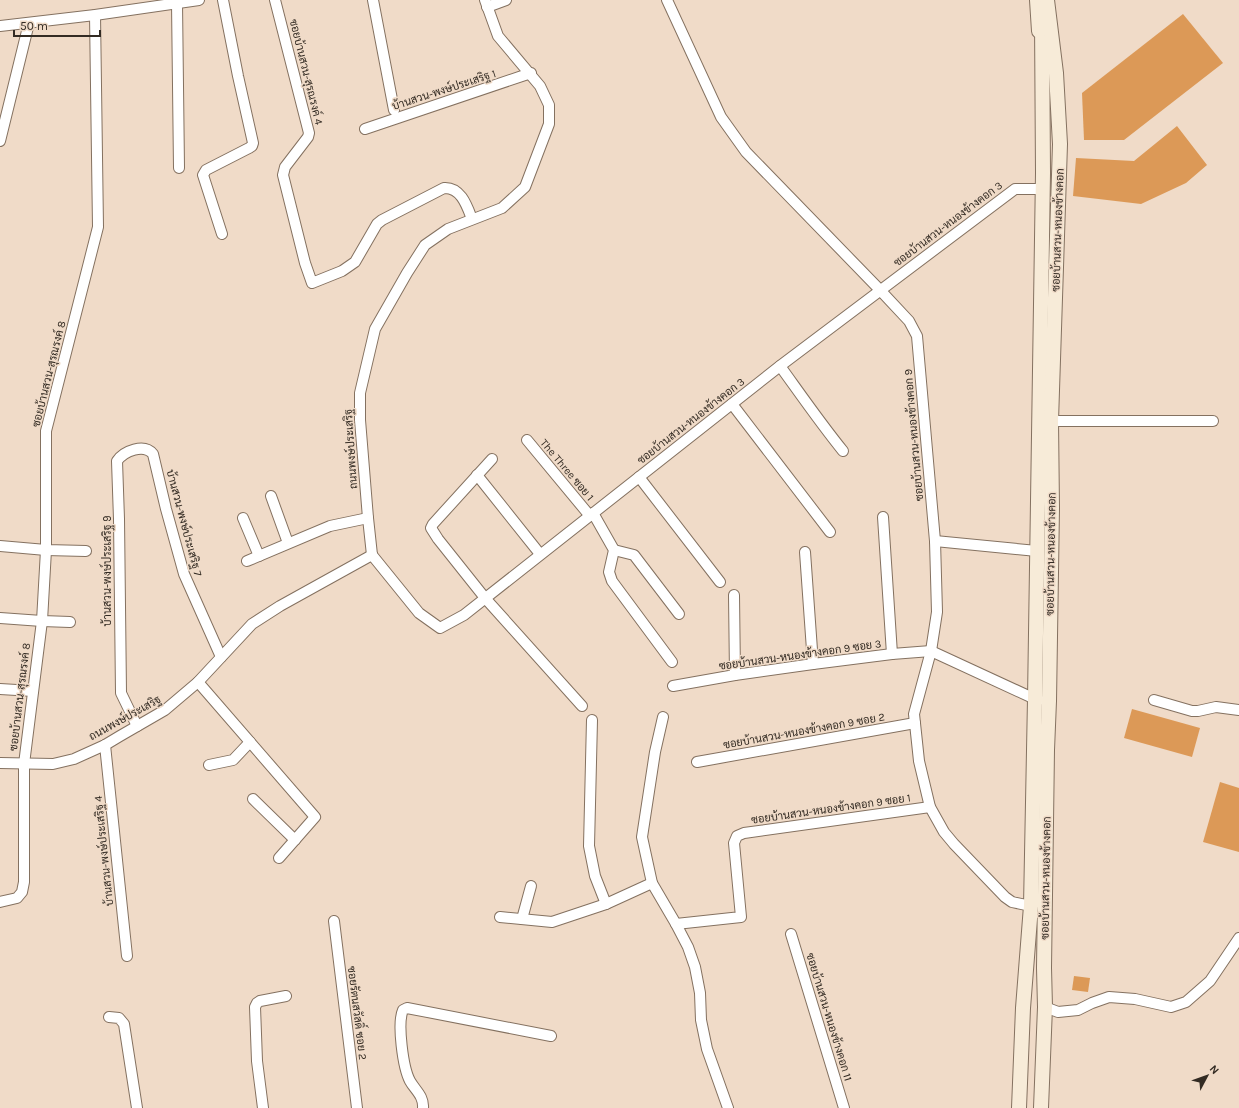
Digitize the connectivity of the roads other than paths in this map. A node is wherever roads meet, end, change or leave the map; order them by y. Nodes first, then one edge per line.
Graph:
1 (199, 0) edge
2 (223, 0) edge
3 (275, 0) edge
4 (373, 0) edge
5 (506, 0) edge
6 (667, 0) edge
7 (1037, 0) edge
8 (1042, 0) edge
9 (1047, 0) edge
10 (1056, 0) edge
11 (159, 3) edge
12 (177, 3) junction
13 (486, 4) edge
14 (95, 15) junction
15 (29, 23) junction
16 (0, 26) edge
17 (531, 73) junction
18 (1042, 73) junction
19 (1056, 73) junction
20 (394, 110) dead end
21 (364, 129) dead end
22 (0, 142) edge
23 (179, 168) dead end
24 (1042, 189) junction
25 (472, 219) junction
26 (222, 234) dead end
27 (880, 290) junction
28 (780, 366) junction
29 (732, 404) junction
30 (1051, 421) junction
31 (1213, 421) dead end
32 (527, 440) dead end
33 (843, 451) dead end
34 (492, 460) dead end
35 (155, 461) joint
36 (477, 475) junction
37 (639, 477) junction
38 (271, 496) dead end
39 (591, 514) junction
40 (882, 517) dead end
41 (243, 518) dead end
42 (368, 518) junction
43 (830, 532) dead end
44 (935, 541) junction
45 (288, 543) junction
46 (0, 546) edge
47 (46, 550) junction
48 (614, 550) junction
49 (86, 551) dead end
50 (805, 552) dead end
51 (1037, 552) junction
52 (540, 554) junction
53 (372, 555) junction
54 (259, 556) junction
55 (247, 561) dead end
56 (720, 582) dead end
57 (734, 595) dead end
58 (485, 598) junction
59 (679, 614) dead end
60 (0, 618) edge
61 (42, 622) junction
62 (70, 622) dead end
63 (931, 650) junction
64 (892, 654) junction
65 (221, 658) junction
66 (672, 662) dead end
67 (813, 664) junction
68 (735, 675) junction
69 (198, 682) junction
70 (673, 686) dead end
71 (0, 689) edge
72 (33, 691) junction
73 (1042, 700) junction
74 (1154, 700) dead end
75 (582, 706) dead end
76 (1239, 710) edge
77 (663, 717) dead end
78 (592, 720) dead end
79 (915, 723) junction
80 (137, 726) junction
81 (250, 742) junction
82 (105, 745) junction
83 (697, 762) dead end
84 (0, 763) edge
85 (24, 764) junction
86 (209, 765) dead end
87 (253, 799) dead end
88 (930, 807) junction
89 (295, 840) junction
90 (279, 858) dead end
91 (652, 883) junction
92 (531, 886) dead end
93 (0, 902) edge
94 (606, 904) junction
95 (1031, 906) junction
96 (500, 917) dead end
97 (522, 919) junction
98 (334, 921) dead end
99 (676, 924) junction
100 (791, 934) dead end
101 (1239, 938) edge
102 (127, 956) dead end
103 (286, 996) dead end
104 (1045, 1007) junction
105 (109, 1017) dead end
106 (551, 1036) dead end
107 (423, 1107) edge
108 (137, 1108) edge
109 (263, 1108) edge
110 (357, 1108) edge
111 (728, 1108) edge
112 (844, 1108) edge
113 (1021, 1108) edge
114 (1042, 1108) edge

1 - 12 street
2 - 26 street
3 - 25 street, ซอยบ้านสวน-สุรณรงค์ 4
4 - 20 street
5 - 13 street
6 - 27 street, ซอยบ้านสวน-หนองข้างคอก 9
7 - 18 main road
8 - 18 main road, ซอยบ้านสวน-หนองข้างคอก
9 - 19 main road, ซอยบ้านสวน-หนองข้างคอก
10 - 19 main road
11 - 12 street
11 - 14 street
12 - 23 street
13 - 17 street, ถนนพงษ์ประเสริฐ
14 - 15 street
14 - 47 street, ซอยบ้านสวน-สุรณรงค์ 8
15 - 16 street
15 - 22 street
17 - 21 street, บ้านสวน-พงษ์ประเสริฐ 1
17 - 25 street, ถนนพงษ์ประเสริฐ
18 - 24 main road, ซอยบ้านสวน-หนองข้างคอก
19 - 30 main road, ซอยบ้านสวน-หนองข้างคอก
24 - 27 street, ซอยบ้านสวน-หนองข้างคอก 3
24 - 51 main road, ซอยบ้านสวน-หนองข้างคอก
25 - 42 street, ถนนพงษ์ประเสริฐ
27 - 28 street, ซอยบ้านสวน-หนองข้างคอก 3
27 - 44 street, ซอยบ้านสวน-หนองข้างคอก 9
28 - 29 street, ซอยบ้านสวน-หนองข้างคอก 3
28 - 33 street
29 - 37 street, ซอยบ้านสวน-หนองข้างคอก 3
29 - 43 street
30 - 31 street
30 - 73 main road, ซอยบ้านสวน-หนองข้างคอก
32 - 39 street, The Three ซอย 1
34 - 36 street
35 - 65 street, บ้านสวน-พงษ์ประเสริฐ 7
35 - 80 street, บ้านสวน-พงษ์ประเสริฐ 9
36 - 52 street
36 - 58 street
37 - 39 street, ซอยบ้านสวน-หนองข้างคอก 3
37 - 56 street
38 - 45 street
39 - 48 street, The Three ซอย 1
39 - 52 street, ซอยบ้านสวน-หนองข้างคอก 3
40 - 64 street
41 - 54 street
42 - 45 street
42 - 53 street, ถนนพงษ์ประเสริฐ
44 - 51 street
44 - 63 street, ซอยบ้านสวน-หนองข้างคอก 9
45 - 54 street
46 - 47 street
47 - 49 street
47 - 61 street, ซอยบ้านสวน-สุรณรงค์ 8
48 - 59 street
48 - 66 street
50 - 67 street
51 - 73 main road, ซอยบ้านสวน-หนองข้างคอก
52 - 58 street, ซอยบ้านสวน-หนองข้างคอก 3
53 - 58 street, ซอยบ้านสวน-หนองข้างคอก 3
53 - 65 street, ถนนพงษ์ประเสริฐ
54 - 55 street
57 - 68 street
58 - 75 street
60 - 61 street
61 - 62 street
61 - 72 street, ซอยบ้านสวน-สุรณรงค์ 8
63 - 64 street, ซอยบ้านสวน-หนองข้างคอก 9 ซอย 3
63 - 73 street
63 - 79 street, ซอยบ้านสวน-หนองข้างคอก 9
64 - 67 street, ซอยบ้านสวน-หนองข้างคอก 9 ซอย 3
65 - 69 street, ถนนพงษ์ประเสริฐ
67 - 68 street, ซอยบ้านสวน-หนองข้างคอก 9 ซอย 3
68 - 70 street, ซอยบ้านสวน-หนองข้างคอก 9 ซอย 3
69 - 80 street, ถนนพงษ์ประเสริฐ
69 - 81 street
71 - 72 street
72 - 85 street, ซอยบ้านสวน-สุรณรงค์ 8
73 - 95 main road, ซอยบ้านสวน-หนองข้างคอก
73 - 104 main road, ซอยบ้านสวน-หนองข้างคอก
74 - 76 street
77 - 91 street
78 - 94 street
79 - 83 street, ซอยบ้านสวน-หนองข้างคอก 9 ซอย 2
79 - 88 street, ซอยบ้านสวน-หนองข้างคอก 9
80 - 82 street, ถนนพงษ์ประเสริฐ
81 - 86 street
81 - 89 street
82 - 85 street, ถนนพงษ์ประเสริฐ
82 - 102 street, บ้านสวน-พงษ์ประเสริฐ 4
84 - 85 street, ถนนพงษ์ประเสริฐ
85 - 93 street, ซอยบ้านสวน-สุรณรงค์ 8
87 - 89 street
88 - 95 street, ซอยบ้านสวน-หนองข้างคอก 9
88 - 99 street, ซอยบ้านสวน-หนองข้างคอก 9 ซอย 1
89 - 90 street
91 - 94 street
91 - 99 street
92 - 97 street
94 - 97 street
95 - 113 main road, ซอยบ้านสวน-หนองข้างคอก
96 - 97 street
98 - 110 street, ซอยรัตนสวัสดิ์ ซอย 2
99 - 111 street
100 - 112 street, ซอยบ้านสวน-หนองข้างคอก 11
101 - 104 street
103 - 109 street
104 - 114 main road, ซอยบ้านสวน-หนองข้างคอก
105 - 108 street
106 - 107 street

